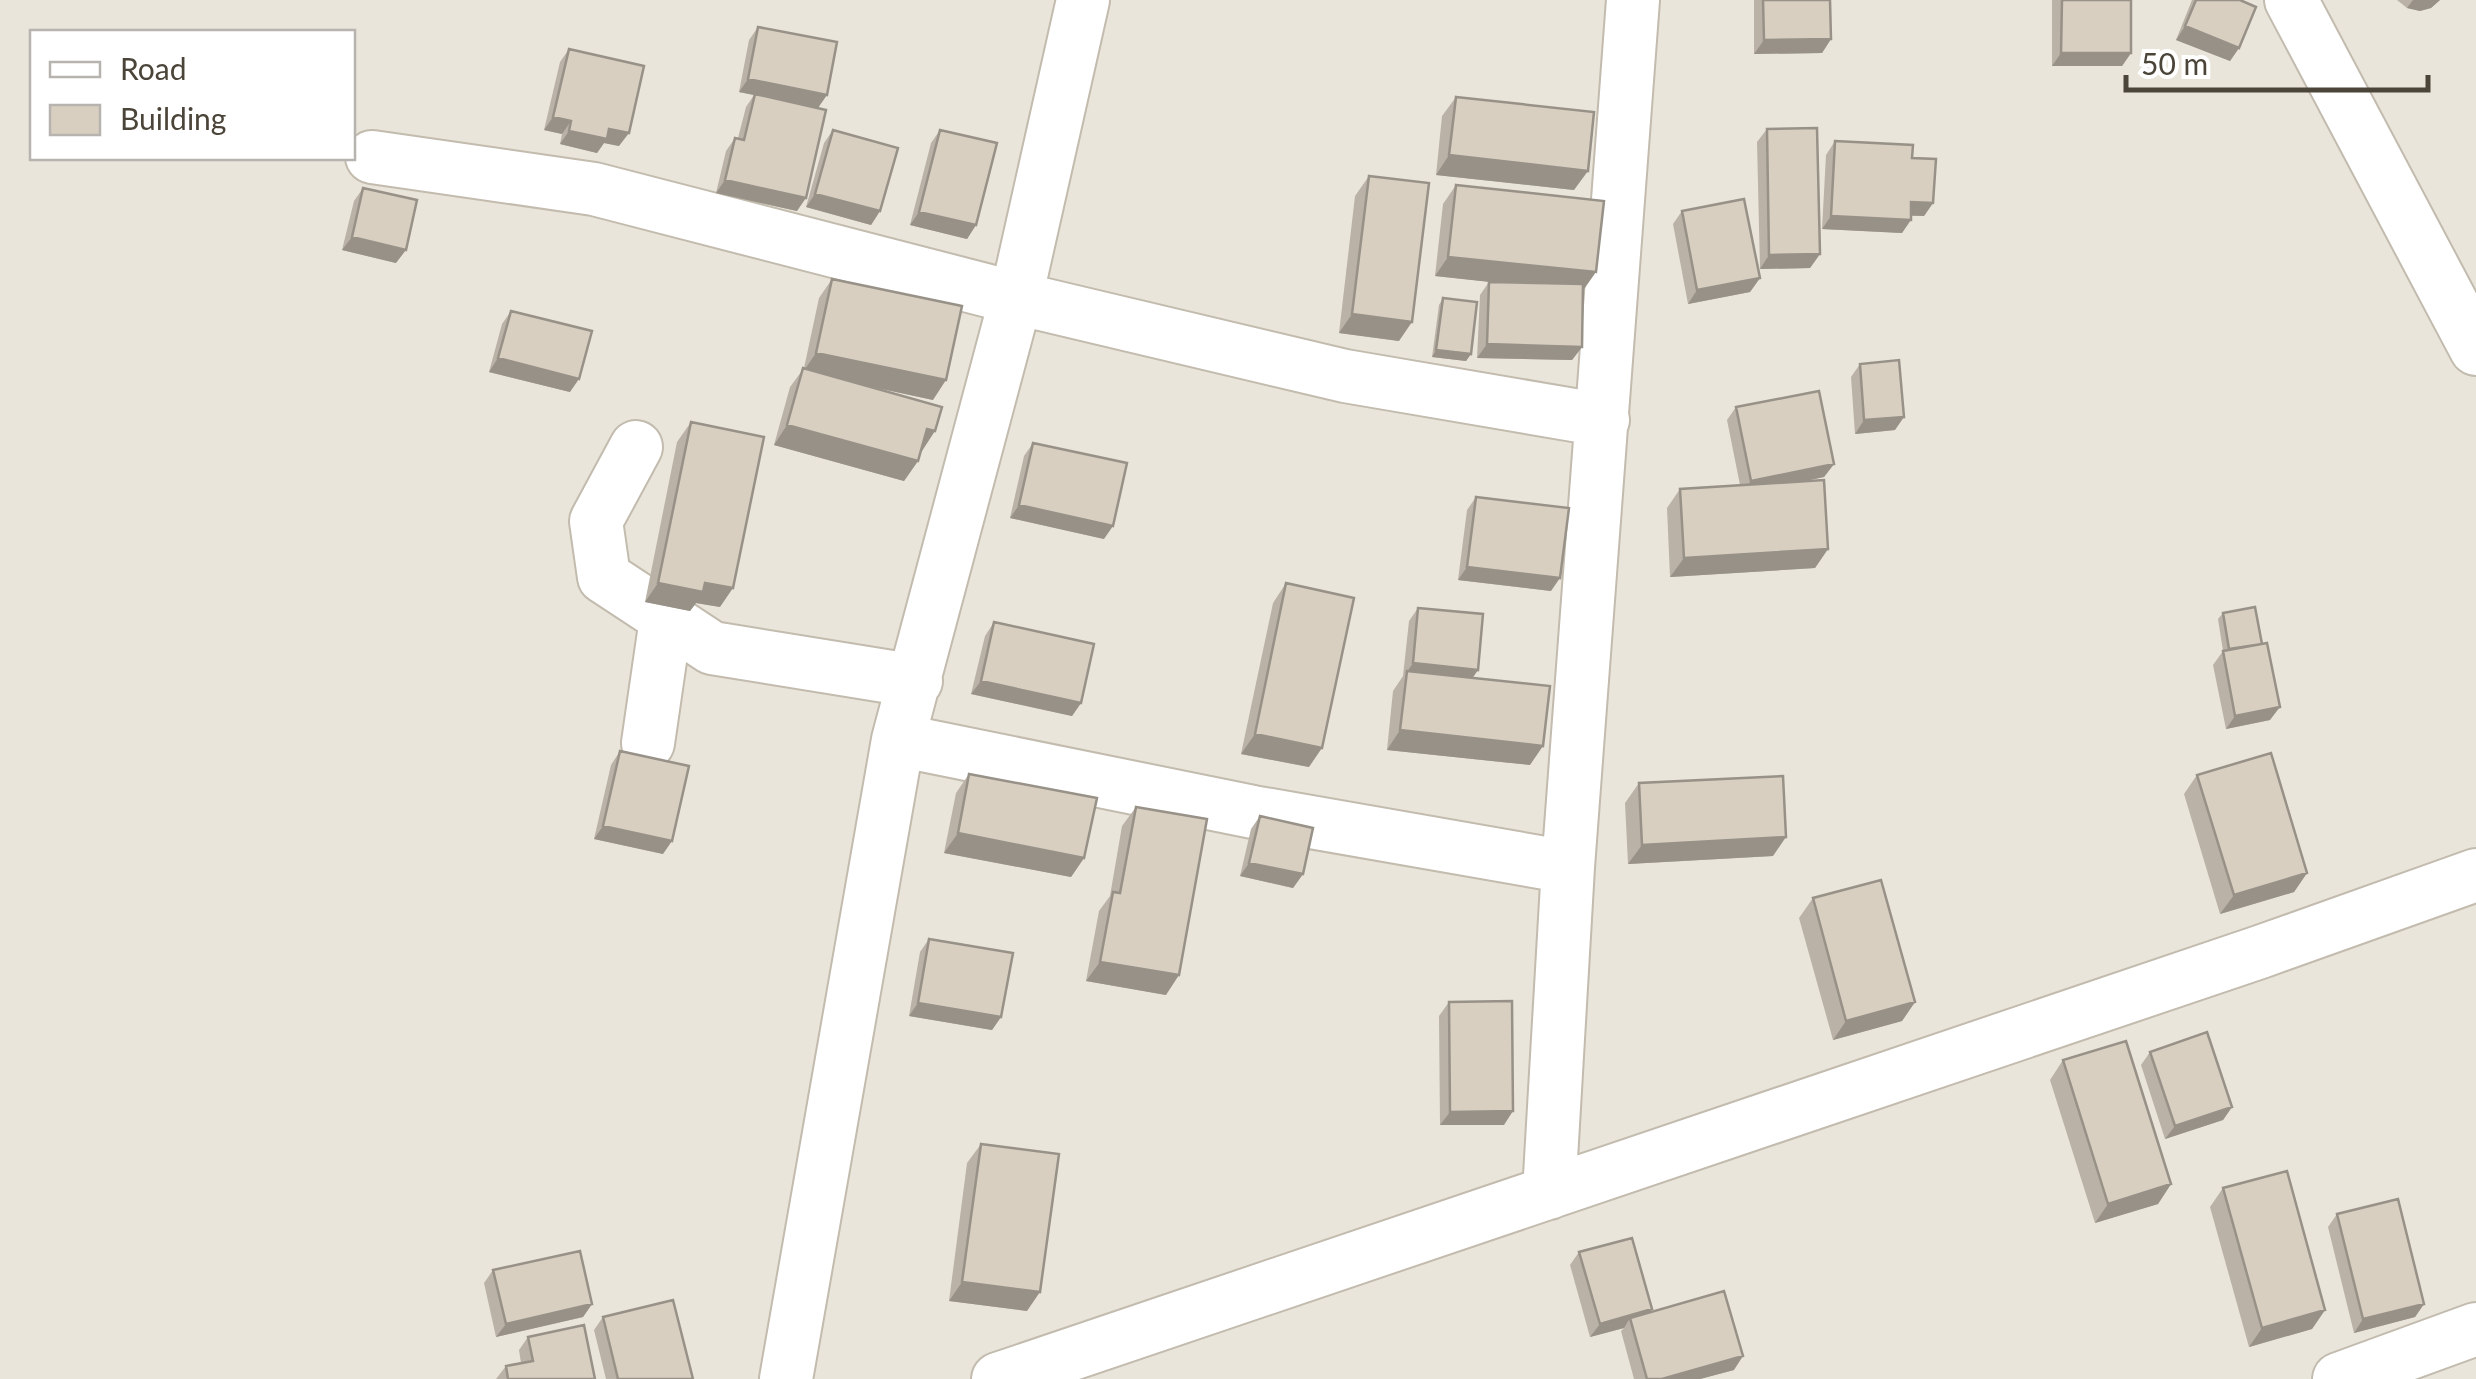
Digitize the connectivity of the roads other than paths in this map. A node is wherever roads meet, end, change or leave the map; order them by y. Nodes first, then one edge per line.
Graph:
1 (1083, 0) edge
2 (1633, 0) edge
3 (2291, 0) edge
4 (372, 157) dead end
5 (1016, 298) junction
6 (2476, 350) edge
7 (1603, 420) junction
8 (636, 447) dead end
9 (666, 618) junction
10 (916, 681) junction
11 (898, 740) junction
12 (648, 743) dead end
13 (1568, 867) junction
14 (2476, 875) edge
15 (1549, 1194) junction
16 (2476, 1329) edge
17 (786, 1379) edge
18 (998, 1379) edge
19 (2340, 1379) edge

1 - 5 street
2 - 7 street
3 - 6 street
4 - 5 street
5 - 7 street
5 - 10 street
7 - 13 street
8 - 9 street
9 - 10 street
9 - 12 street
10 - 11 street
11 - 13 street
11 - 17 street
13 - 15 street
14 - 15 street
15 - 18 street
16 - 19 street

